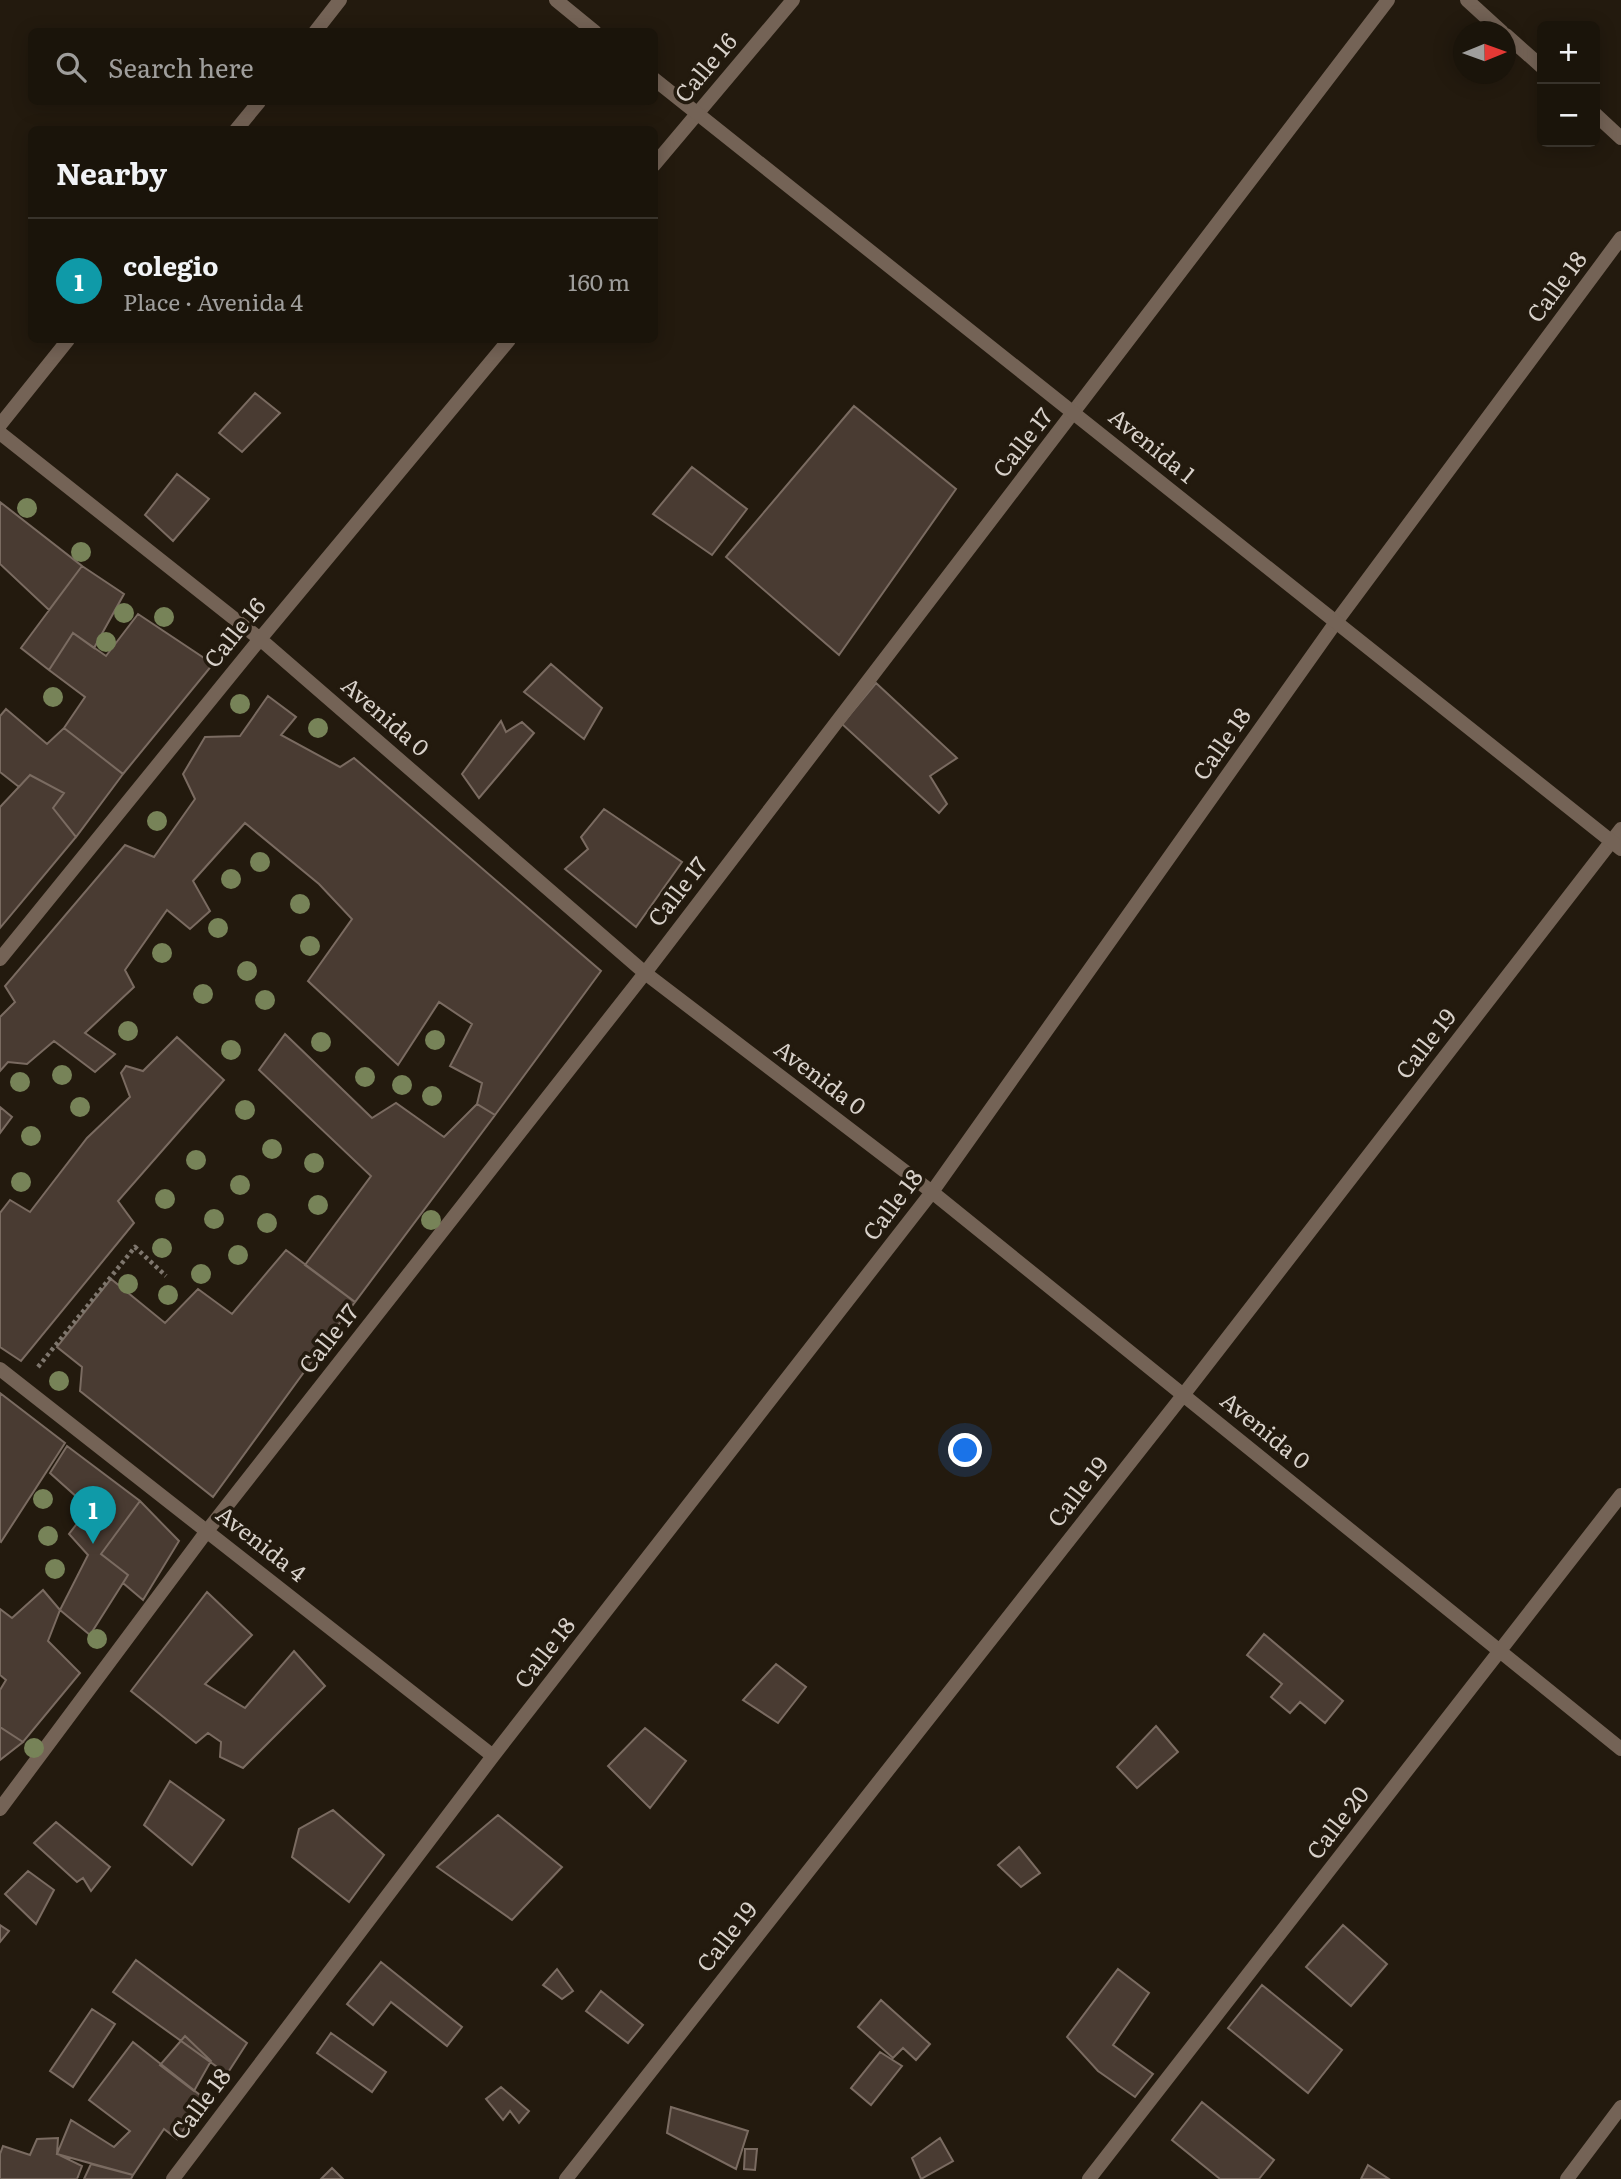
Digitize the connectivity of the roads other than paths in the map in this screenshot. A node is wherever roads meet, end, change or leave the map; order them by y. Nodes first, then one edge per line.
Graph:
1 (340, 0) edge
2 (556, 0) edge
3 (793, 0) edge
4 (1388, 0) edge
5 (1467, 0) edge
6 (1491, 21) edge
7 (317, 28) edge
8 (590, 28) edge
9 (1516, 44) edge
10 (1537, 63) edge
11 (658, 82) edge
12 (256, 105) edge
13 (698, 113) junction
14 (1600, 119) edge
15 (239, 126) edge
16 (1621, 138) edge
17 (658, 160) edge
18 (1621, 238) edge
19 (66, 343) edge
20 (507, 343) edge
21 (1075, 413) junction
22 (0, 425) edge
23 (0, 433) edge
24 (1336, 622) junction
25 (260, 639) junction
26 (1621, 829) edge
27 (1616, 845) edge
28 (0, 959) edge
29 (645, 973) junction
30 (932, 1192) junction
31 (0, 1369) edge
32 (1184, 1394) junction
33 (1621, 1495) edge
34 (207, 1531) junction
35 (1500, 1652) junction
36 (1621, 1749) edge
37 (493, 1756) junction
38 (0, 1809) edge
39 (1621, 2107) edge
40 (173, 2179) edge
41 (566, 2179) edge
42 (1089, 2179) edge
43 (1567, 2179) edge

1 - 7 street
2 - 8 street
3 - 13 street, Calle 16
4 - 21 street, Calle 17
5 - 6 street
9 - 10 street
11 - 13 street, Avenida 1
12 - 15 street
13 - 17 street, Calle 16
13 - 21 street, Avenida 1
14 - 16 street
18 - 24 street, Calle 18
19 - 22 street
20 - 25 street, Calle 16
21 - 24 street, Avenida 1
21 - 29 street, Calle 17
23 - 25 street, Avenida 0
24 - 27 street, Avenida 1
24 - 30 street, Calle 18
25 - 28 street, Calle 16
25 - 29 street, Avenida 0
26 - 27 street, Calle 19
27 - 32 street, Calle 19
29 - 30 street, Avenida 0
29 - 34 street, Calle 17
30 - 32 street, Avenida 0
30 - 37 street, Calle 18
31 - 34 street, Avenida 4
32 - 35 street, Avenida 0
32 - 41 street, Calle 19
33 - 35 street, Calle 20
34 - 37 street, Avenida 4
34 - 38 street, Calle 17
35 - 36 street, Avenida 0
35 - 42 street, Calle 20
37 - 40 street, Calle 18
39 - 43 street

